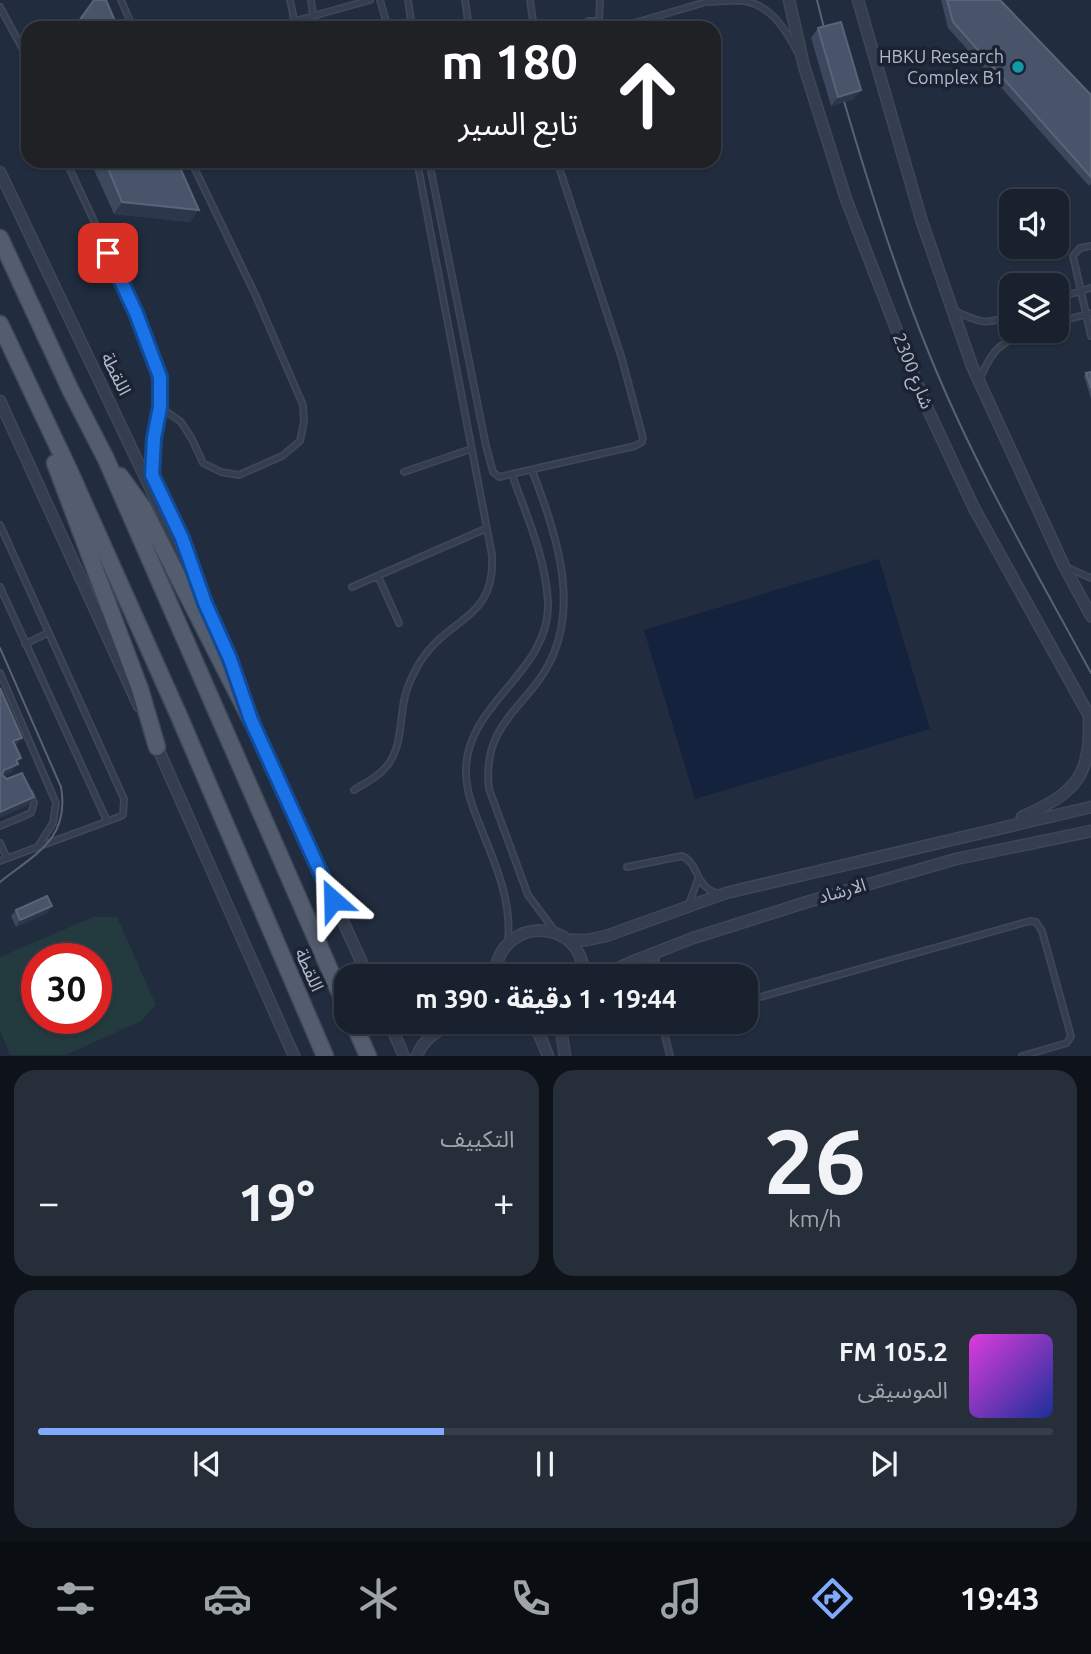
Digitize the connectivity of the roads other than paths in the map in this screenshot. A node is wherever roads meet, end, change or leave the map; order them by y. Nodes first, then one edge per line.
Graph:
1 (121, 0) edge
2 (290, 0) edge
3 (311, 0) edge
4 (370, 0) edge
5 (380, 0) edge
6 (408, 0) edge
7 (465, 0) edge
8 (530, 0) edge
9 (600, 0) edge
10 (789, 0) edge
11 (858, 0) edge
12 (712, 1) edge
13 (0, 7) edge
14 (313, 16) junction
15 (130, 21) edge
16 (386, 21) edge
17 (411, 21) edge
18 (468, 21) edge
19 (533, 21) edge
20 (599, 21) edge
21 (642, 21) edge
22 (21, 45) edge
23 (804, 66) junction
24 (69, 168) edge
25 (194, 168) edge
26 (418, 168) edge
27 (430, 168) edge
28 (559, 168) edge
29 (0, 172) edge
30 (0, 238) edge
31 (1091, 246) edge
32 (1091, 288) edge
33 (1079, 291) junction
34 (1069, 294) edge
35 (952, 309) junction
36 (1088, 314) edge
37 (1069, 319) edge
38 (999, 320) edge
39 (0, 324) edge
40 (1091, 336) edge
41 (1004, 343) edge
42 (22, 372) junction
43 (979, 380) junction
44 (0, 401) edge
45 (160, 407) junction
46 (471, 450) junction
47 (106, 459) junction
48 (532, 470) junction
49 (404, 472) dead end
50 (512, 475) junction
51 (0, 526) edge
52 (485, 529) junction
53 (1064, 566) junction
54 (378, 576) junction
55 (1091, 578) edge
56 (0, 587) edge
57 (352, 587) dead end
58 (205, 603) junction
59 (1091, 616) edge
60 (398, 623) dead end
61 (48, 633) junction
62 (25, 643) junction
63 (0, 673) edge
64 (1090, 717) edge
65 (251, 720) junction
66 (158, 747) junction
67 (25, 782) edge
68 (354, 790) dead end
69 (1091, 807) edge
70 (107, 821) junction
71 (1007, 825) junction
72 (0, 826) edge
73 (1091, 831) edge
74 (0, 843) edge
75 (39, 846) junction
76 (7, 858) junction
77 (0, 861) edge
78 (627, 867) dead end
79 (698, 878) junction
80 (719, 895) junction
81 (688, 907) junction
82 (557, 933) junction
83 (569, 940) junction
84 (508, 943) junction
85 (657, 952) junction
86 (634, 961) junction
87 (363, 964) edge
88 (497, 964) edge
89 (582, 964) edge
90 (627, 964) edge
91 (637, 964) edge
92 (655, 964) edge
93 (334, 980) edge
94 (758, 998) edge
95 (358, 1034) edge
96 (394, 1034) edge
97 (434, 1034) edge
98 (539, 1034) edge
99 (562, 1034) edge
100 (665, 1034) edge
101 (294, 1055) edge
102 (325, 1055) edge
103 (368, 1055) edge
104 (404, 1055) edge
105 (418, 1055) edge
106 (548, 1055) edge
107 (565, 1055) edge
108 (670, 1055) edge
109 (1022, 1055) edge

1 - 15 lane
2 - 14 lane
3 - 14 lane
4 - 14 lane
5 - 16 lane
6 - 17 lane
7 - 18 lane
8 - 19 lane
9 - 20 lane
10 - 23 street, شارع 2300
11 - 35 street
12 - 21 lane
12 - 23 lane
13 - 22 lane
23 - 64 street, شارع 2300
24 - 45 lane
25 - 45 lane
26 - 46 lane
27 - 50 lane
28 - 48 lane
29 - 58 street, اللقطة
30 - 47 main road, اللقطة
31 - 33 lane
32 - 33 lane
33 - 34 lane
33 - 36 lane
35 - 38 lane
35 - 43 street
36 - 37 lane
36 - 40 lane
39 - 42 main road, اللقطة
41 - 43 lane
42 - 66 main road
42 - 102 main road, اللقطة
43 - 53 street
44 - 66 street
45 - 58 lane
46 - 49 lane
46 - 52 lane
47 - 65 main road
47 - 93 main road, اللقطة
48 - 50 lane
48 - 82 lane
50 - 84 lane
51 - 61 lane
52 - 54 lane
52 - 68 lane
53 - 55 lane
53 - 59 street
54 - 57 lane
54 - 60 lane
56 - 62 lane
58 - 65 street, اللقطة
61 - 62 lane
61 - 70 lane
62 - 70 lane
63 - 75 lane
64 - 71 street, الارشاد
65 - 87 street, اللقطة
66 - 101 street
67 - 72 lane
69 - 71 street, الارشاد
70 - 75 lane
71 - 80 street, الارشاد
73 - 85 street, الارشاد
74 - 76 lane
75 - 76 lane
76 - 77 lane
78 - 79 lane
79 - 80 lane
79 - 81 lane
80 - 81 street, الارشاد
81 - 83 street, الارشاد
82 - 83 street
82 - 84 street
83 - 89 street
84 - 88 street
85 - 86 street, الارشاد
85 - 92 lane
86 - 90 street, الارشاد
86 - 91 lane
94 - 109 lane
95 - 103 main road
96 - 104 street
97 - 105 street
98 - 106 street
99 - 107 street
100 - 108 lane

